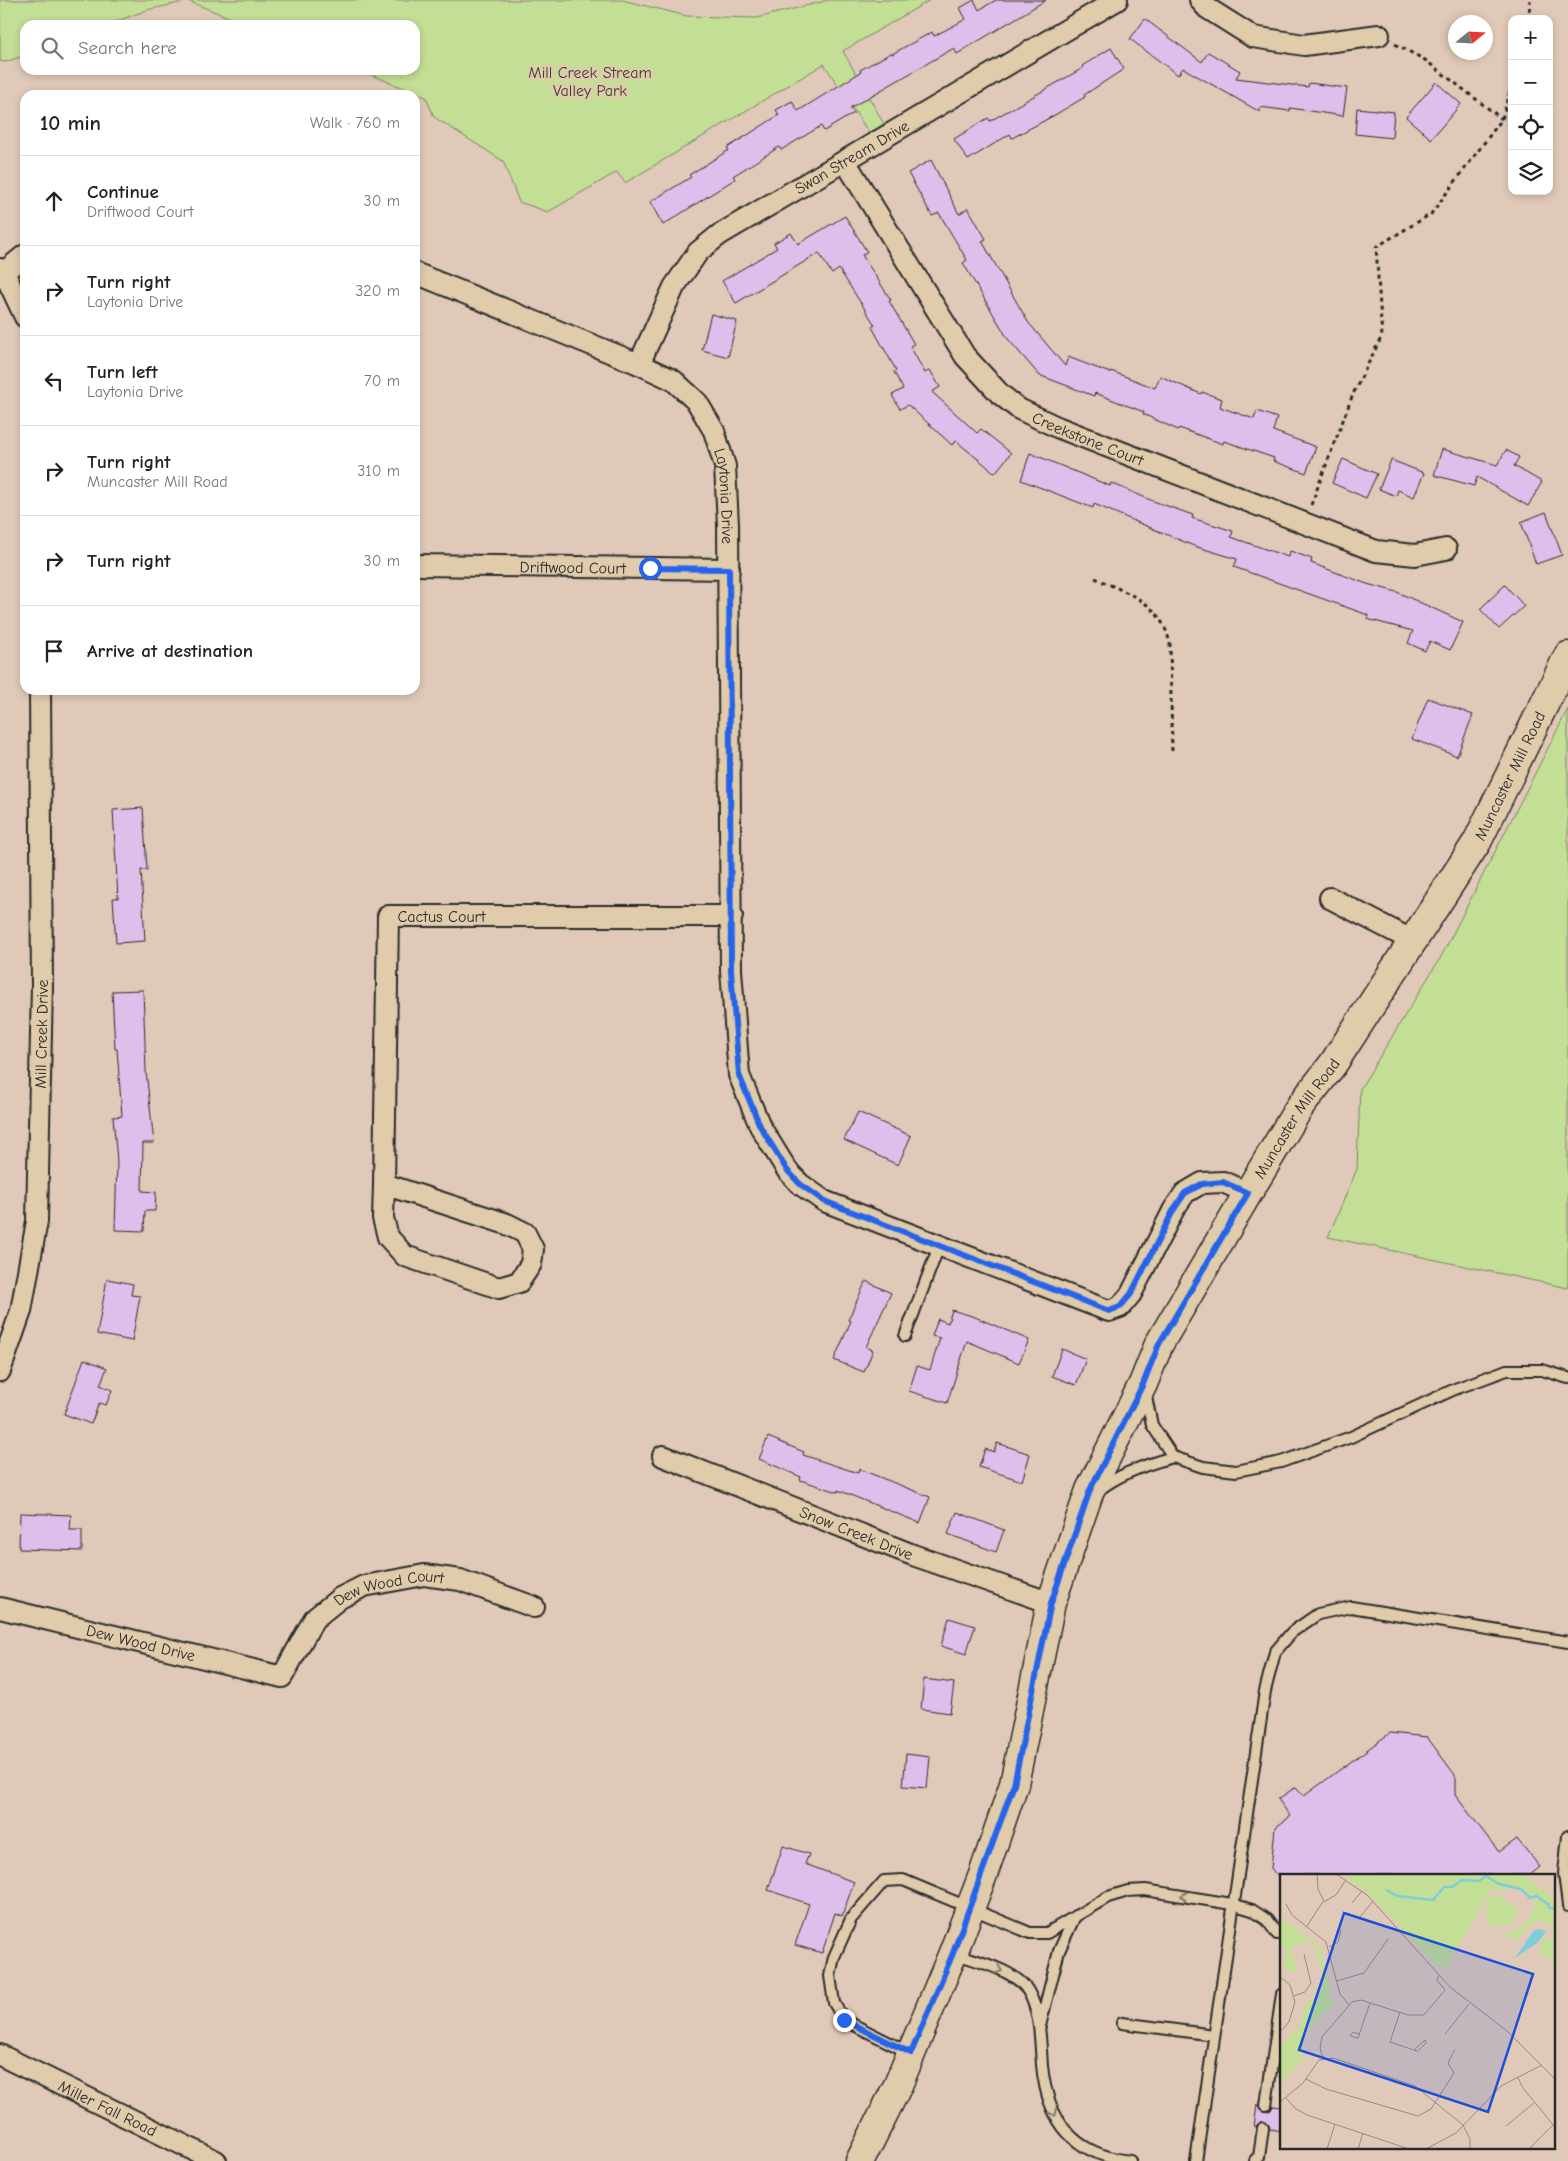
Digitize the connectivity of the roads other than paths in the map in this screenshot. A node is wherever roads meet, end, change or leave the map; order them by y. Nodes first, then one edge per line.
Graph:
1 (1117, 0) edge
2 (1200, 0) edge
3 (1379, 35) road end
4 (846, 160) junction
5 (20, 258) edge
6 (2, 270) edge
7 (420, 275) edge
8 (20, 307) edge
9 (639, 364) junction
10 (1446, 549) dead end
11 (420, 565) edge
12 (729, 569) junction
13 (1568, 656) edge
14 (40, 695) edge
15 (1330, 898) dead end
16 (732, 916) junction
17 (1413, 941) junction
18 (384, 1184) junction
19 (1248, 1193) junction
20 (939, 1246) junction
21 (904, 1336) dead end
22 (0, 1371) edge
23 (1568, 1378) edge
24 (1143, 1384) junction
25 (663, 1456) dead end
26 (1173, 1457) junction
27 (1087, 1500) junction
28 (1051, 1603) junction
29 (534, 1607) dead end
30 (0, 1608) edge
31 (1568, 1642) edge
32 (282, 1677) joint
33 (1568, 1836) edge
34 (1232, 1904) junction
35 (1568, 1906) edge
36 (971, 1907) junction
37 (1075, 1915) junction
38 (1277, 1934) dead end
39 (953, 1953) junction
40 (1280, 2008) edge
41 (1122, 2023) dead end
42 (1039, 2029) junction
43 (1214, 2035) junction
44 (911, 2053) junction
45 (0, 2055) edge
46 (1266, 2105) dead end
47 (1263, 2128) dead end
48 (216, 2161) edge
49 (860, 2161) edge
50 (1130, 2161) edge
51 (1196, 2161) edge
52 (1255, 2161) edge

1 - 4 street, Swan Stream Drive
2 - 3 street
4 - 9 street, Swan Stream Drive
4 - 10 street, Creekstone Court
5 - 6 street
6 - 8 street
7 - 9 street, Laytonia Drive
9 - 12 street, Laytonia Drive
11 - 12 street, Driftwood Court
12 - 16 street, Laytonia Drive
13 - 17 main road, Muncaster Mill Road
14 - 22 street, Mill Creek Drive
15 - 17 street
16 - 18 street, Cactus Court
16 - 20 street, Laytonia Drive
17 - 19 main road, Muncaster Mill Road
18 - 18 street, Cactus Court
19 - 20 street, Laytonia Drive
19 - 24 main road, Muncaster Mill Road
20 - 21 lane
23 - 26 lane
24 - 26 lane
24 - 27 main road, Muncaster Mill Road
25 - 28 street, Snow Creek Drive
26 - 27 lane
27 - 28 main road, Muncaster Mill Road
28 - 36 main road, Muncaster Mill Road
29 - 32 street, Dew Wood Court
30 - 32 street, Dew Wood Drive
31 - 34 lane
33 - 35 lane
34 -> 37 lane
34 - 38 lane
34 - 43 lane
36 - 37 lane
36 - 39 main road, Muncaster Mill Road
36 - 44 lane
37 - 42 lane
39 -> 42 lane
39 - 44 main road, Muncaster Mill Road
40 - 46 lane
41 - 43 lane
42 -> 50 lane
43 - 51 lane
44 - 49 main road, Muncaster Mill Road
45 - 48 street, Miller Fall Road
47 - 52 lane

